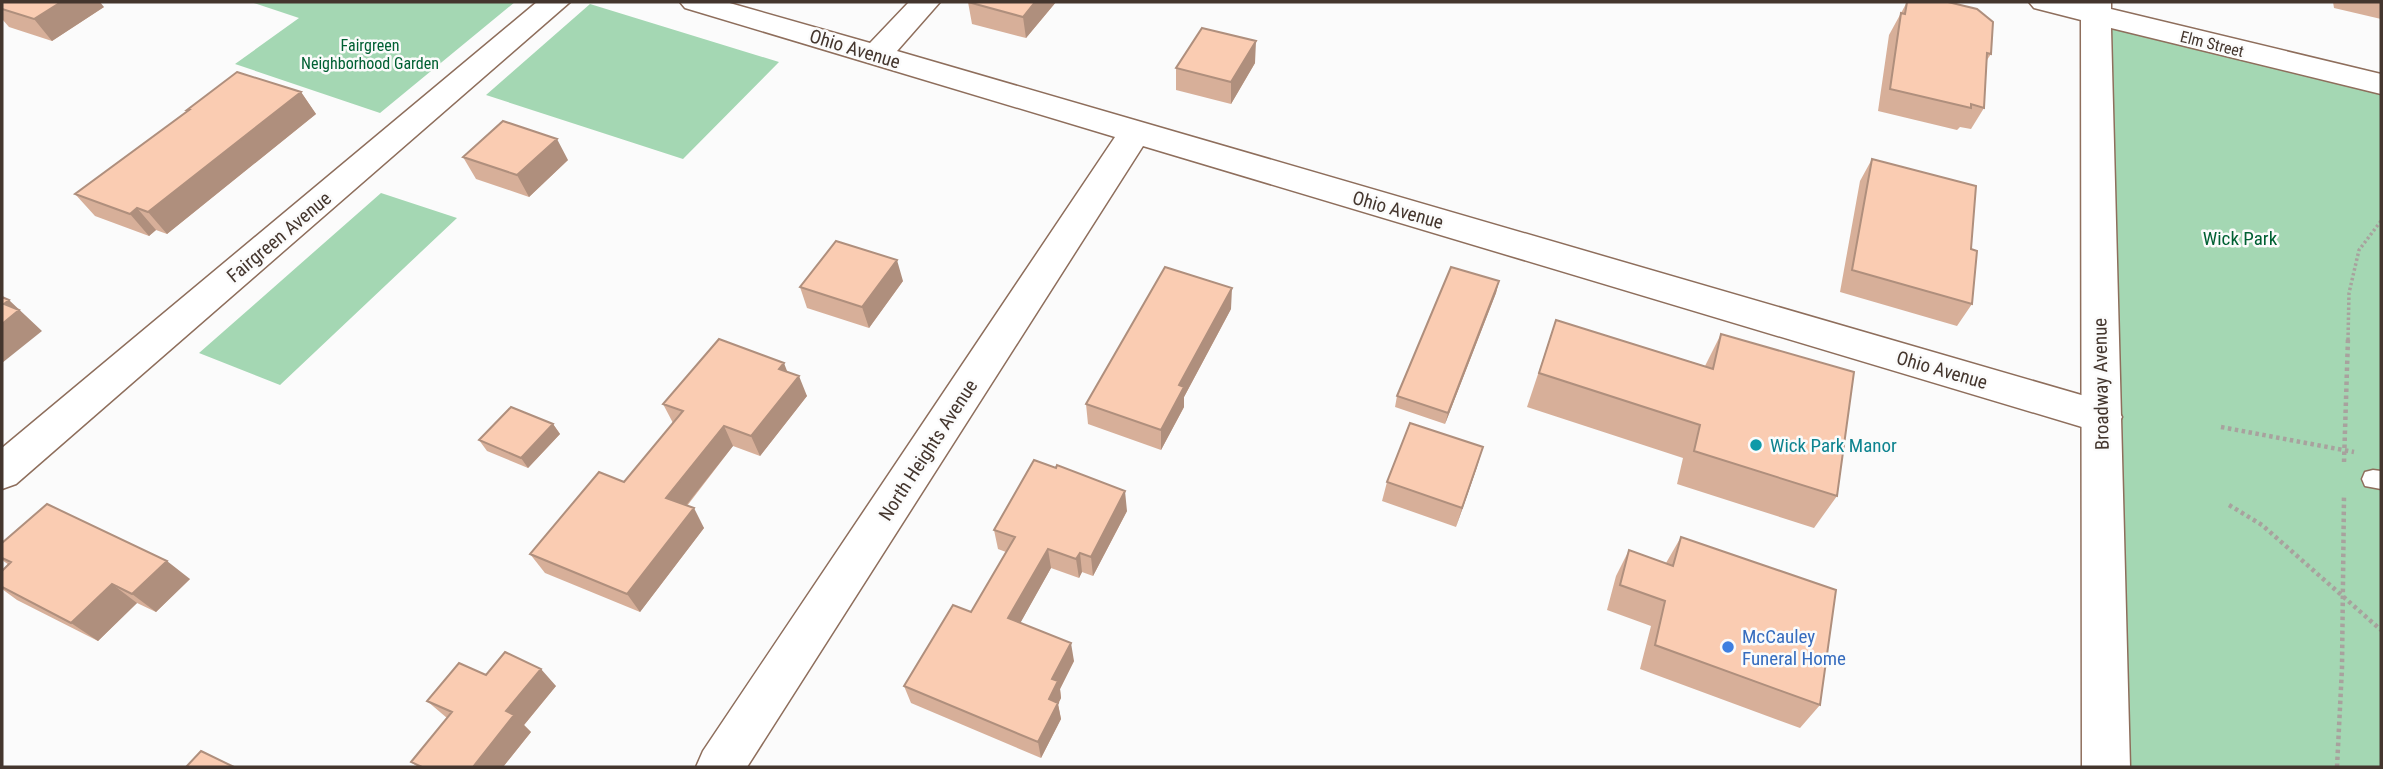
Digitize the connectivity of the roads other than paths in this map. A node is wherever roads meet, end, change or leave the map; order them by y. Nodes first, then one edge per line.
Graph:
1 (555, 2) edge
2 (695, 2) edge
3 (925, 2) edge
4 (2044, 2) edge
5 (2096, 8) edge
6 (875, 56) junction
7 (2381, 84) edge
8 (1135, 132) junction
9 (2102, 417) junction
10 (2, 472) edge
11 (720, 767) edge
12 (2106, 767) edge

1 - 10 street, Fairgreen Avenue
2 - 6 street, Ohio Avenue
3 - 6 street
4 - 5 street, Elm Street
5 - 7 street, Elm Street
5 - 9 street, Broadway Avenue
6 - 8 street, Ohio Avenue
8 - 9 street, Ohio Avenue
8 - 11 street, North Heights Avenue
9 - 12 street, Broadway Avenue

